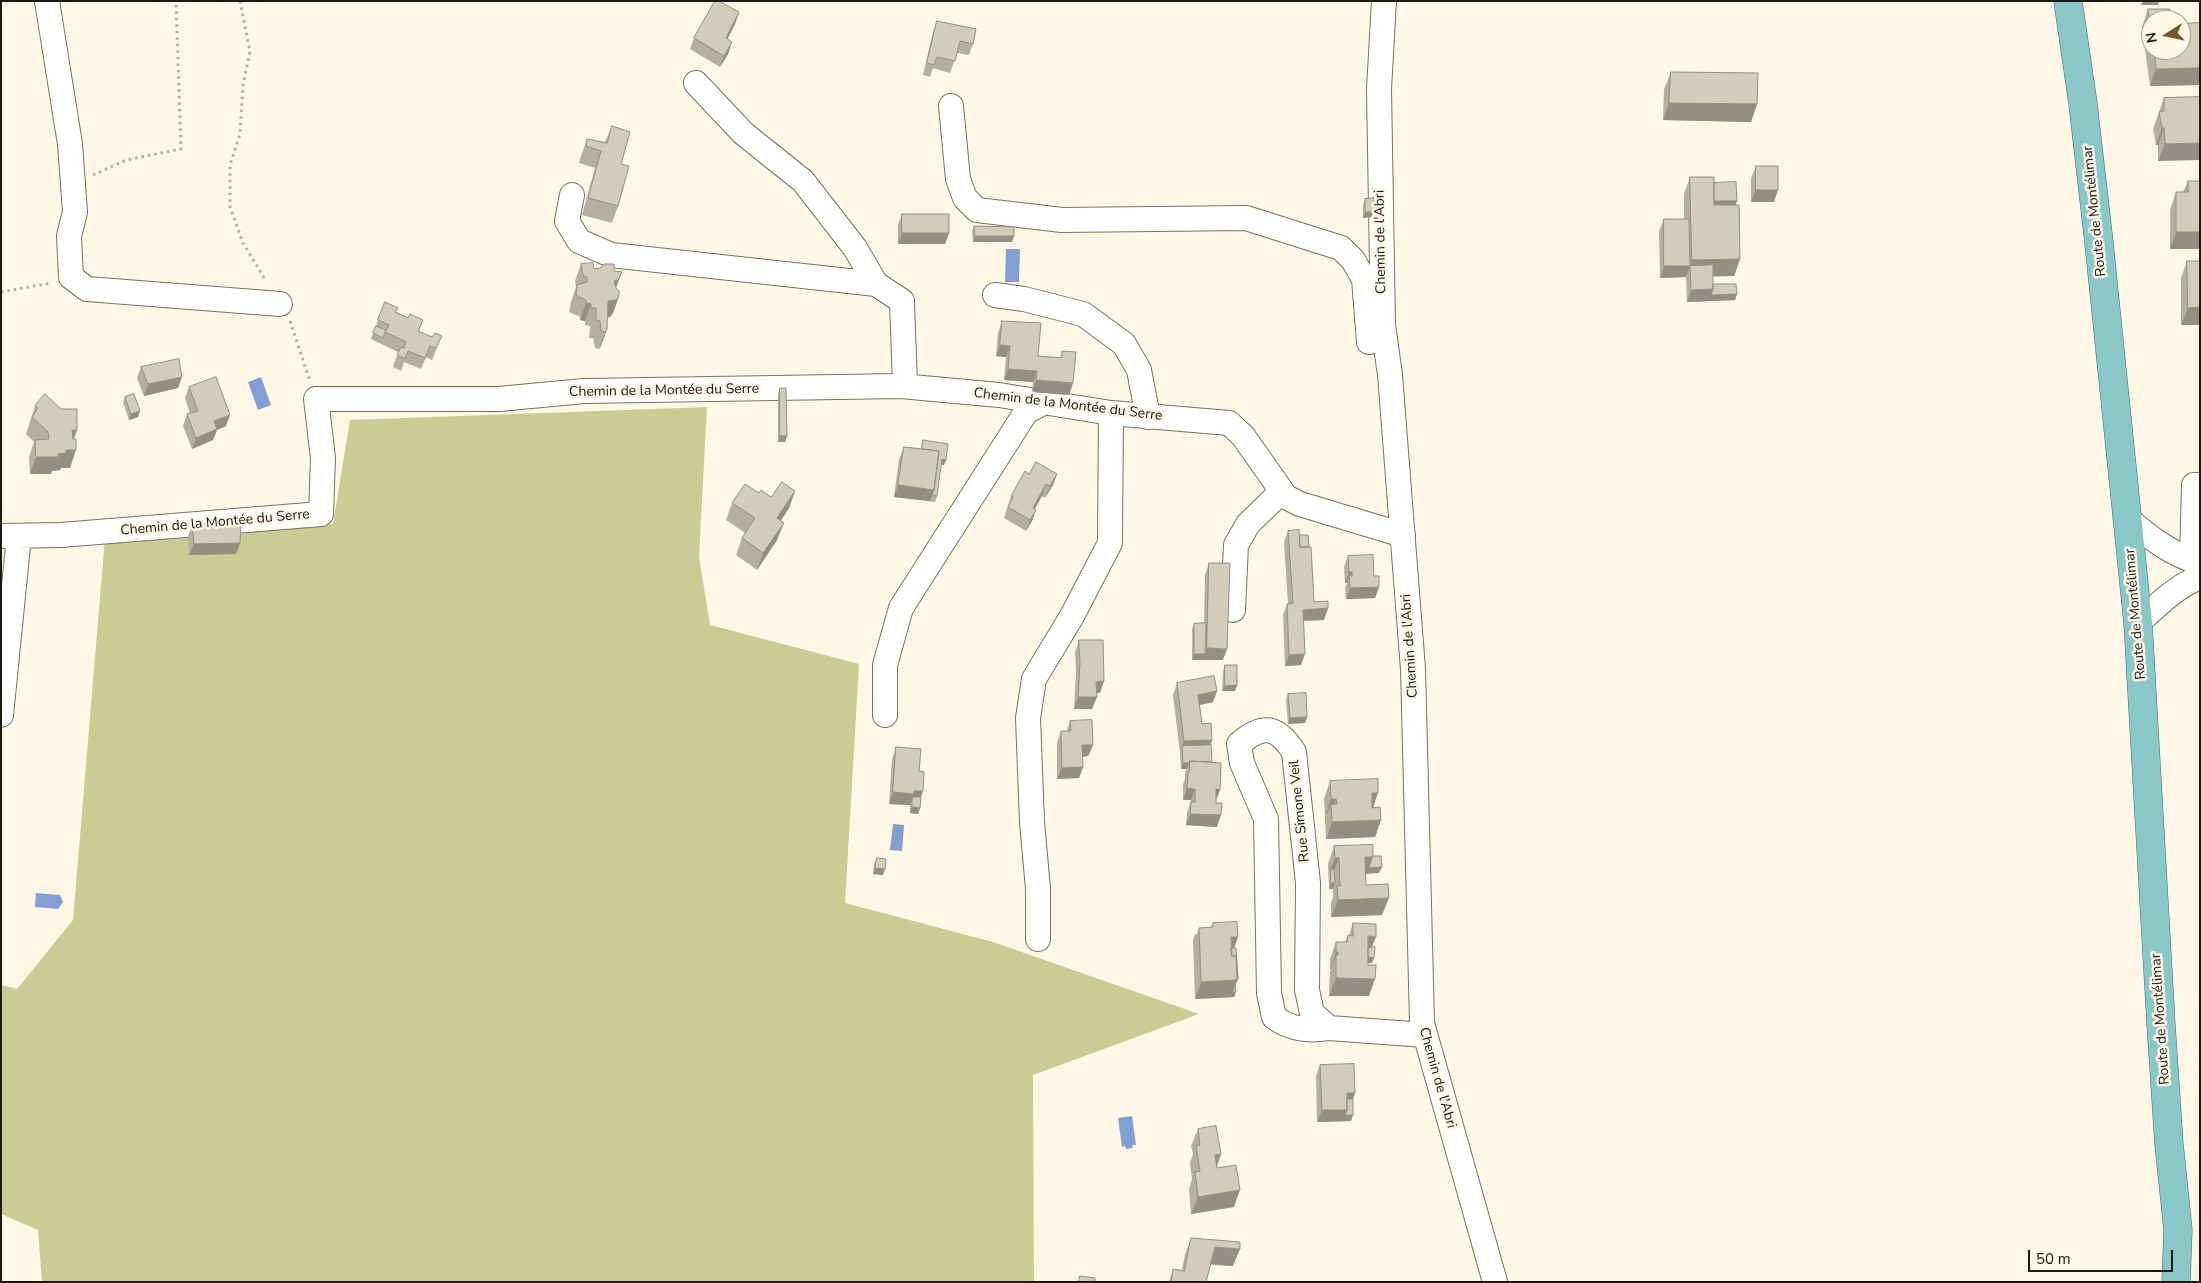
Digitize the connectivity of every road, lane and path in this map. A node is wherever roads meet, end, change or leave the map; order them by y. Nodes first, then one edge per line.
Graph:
1 (47, 1) edge
2 (176, 1) edge
3 (240, 1) edge
4 (1384, 1) edge
5 (2068, 1) edge
6 (696, 83) dead end
7 (951, 106) dead end
8 (72, 186) junction
9 (572, 195) dead end
10 (71, 277) junction
11 (876, 284) junction
12 (1, 292) edge
13 (995, 295) dead end
14 (280, 304) junction
15 (1390, 375) junction
16 (905, 386) junction
17 (316, 399) junction
18 (1045, 402) junction
19 (1111, 413) junction
20 (1148, 416) junction
21 (2200, 485) edge
22 (1282, 491) junction
23 (2128, 519) junction
24 (1403, 535) junction
25 (10, 536) edge
26 (2197, 567) edge
27 (1233, 610) dead end
28 (2138, 623) junction
29 (1, 714) edge
30 (886, 715) dead end
31 (1038, 939) dead end
32 (1329, 1028) junction
33 (1425, 1036) junction
34 (2178, 1230) junction
35 (1495, 1282) edge
36 (2176, 1282) edge
37 (2192, 1282) edge

1 - 8 street
2 - 8 path
3 - 14 path
4 - 15 street, Chemin de l'Abri
5 - 23 main road, Route de Montélimar
6 - 11 street
7 - 15 street
8 - 10 street
9 - 11 street
10 - 12 path
10 - 14 street
11 - 16 street
13 - 20 street
14 - 17 path
15 - 24 street, Chemin de l'Abri
16 - 17 street, Chemin de la Montée du Serre
16 - 18 street, Chemin de la Montée du Serre
17 - 25 street, Chemin de la Montée du Serre
18 - 19 street, Chemin de la Montée du Serre
18 - 30 street
19 - 20 street, Chemin de la Montée du Serre
19 - 31 street
20 - 22 street, Chemin de la Montée du Serre
21 - 26 street
22 - 24 street, Chemin de la Montée du Serre
22 - 27 street
23 - 26 street
23 - 28 main road, Route de Montélimar
24 - 33 street, Chemin de l'Abri
25 - 29 street
26 - 28 street
28 - 34 main road, Route de Montélimar
32 - 32 street, Rue Simone Veil
32 - 33 street, Rue Simone Veil
33 - 35 street, Chemin de l'Abri
34 - 36 main road, Route de Montélimar
34 - 37 main road, Route de Montélimar

